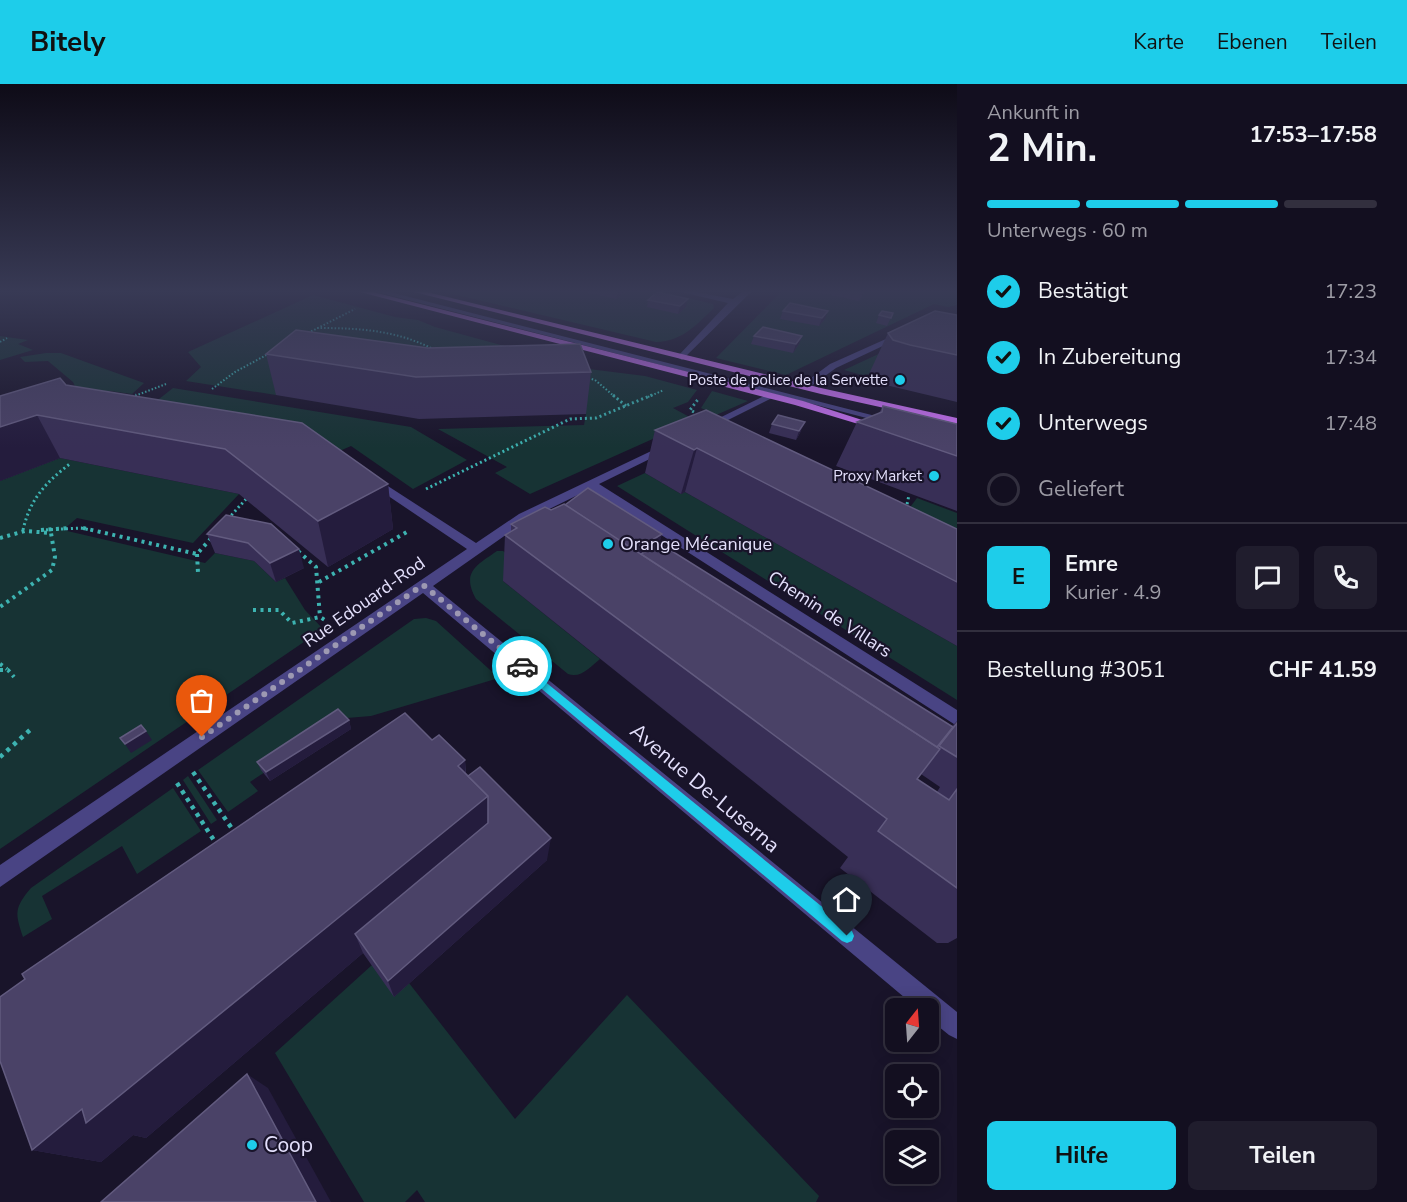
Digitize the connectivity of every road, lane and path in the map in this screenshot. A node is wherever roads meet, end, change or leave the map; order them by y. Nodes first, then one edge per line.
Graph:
1 (424, 344) edge
2 (601, 344) edge
3 (606, 344) edge
4 (611, 344) edge
5 (615, 344) edge
6 (694, 344) edge
7 (881, 344) edge
8 (276, 350) edge
9 (435, 350) edge
10 (678, 361) junction
11 (585, 376) edge
12 (166, 384) dead end
13 (804, 387) junction
14 (212, 389) dead end
15 (666, 389) dead end
16 (771, 396) junction
17 (123, 400) edge
18 (626, 406) junction
19 (957, 421) edge
20 (900, 429) joint
21 (957, 431) edge
22 (696, 432) edge
23 (679, 441) edge
24 (71, 463) dead end
25 (365, 475) edge
26 (591, 484) junction
27 (909, 495) dead end
28 (246, 499) edge
29 (404, 501) junction
30 (907, 514) edge
31 (225, 523) edge
32 (23, 530) junction
33 (41, 530) junction
34 (218, 530) edge
35 (407, 532) dead end
36 (0, 538) edge
37 (292, 546) edge
38 (474, 548) junction
39 (197, 554) junction
40 (198, 573) dead end
41 (319, 582) junction
42 (423, 585) junction
43 (0, 607) edge
44 (254, 610) dead end
45 (320, 616) junction
46 (333, 626) dead end
47 (0, 664) edge
48 (0, 670) edge
49 (8, 670) junction
50 (14, 677) dead end
51 (957, 719) edge
52 (30, 730) dead end
53 (0, 757) edge
54 (191, 769) dead end
55 (175, 780) dead end
56 (240, 841) edge
57 (223, 853) edge
58 (0, 877) edge
59 (957, 1027) edge

1 - 9 path
2 - 10 main road
3 - 10 street
4 - 10 street
5 - 10 main road
6 - 10 street
7 - 13 street
8 - 14 path
10 - 13 main road
10 - 16 main road
10 - 20 street
10 - 21 street
11 - 18 path
12 - 17 path
13 - 19 main road
15 - 18 path
16 - 20 main road
16 - 22 street
18 - 29 path
23 - 26 street, Rue Edouard-Rod
24 - 32 path
25 - 29 street
26 - 38 street, Rue Edouard-Rod
26 - 51 street, Chemin de Villars
27 - 30 path
28 - 31 path
29 - 38 street
32 - 33 path
32 - 36 path
33 - 39 path
33 - 43 path
34 - 39 path
35 - 41 path
37 - 41 path
38 - 42 street, Rue Edouard-Rod
39 - 40 path
41 - 45 path
42 - 58 street, Rue Edouard-Rod
42 - 59 street, Avenue De-Luserna
44 - 45 path
45 - 46 path
47 - 49 path
48 - 49 path
49 - 50 path
52 - 53 path
54 - 56 path
55 - 57 path

